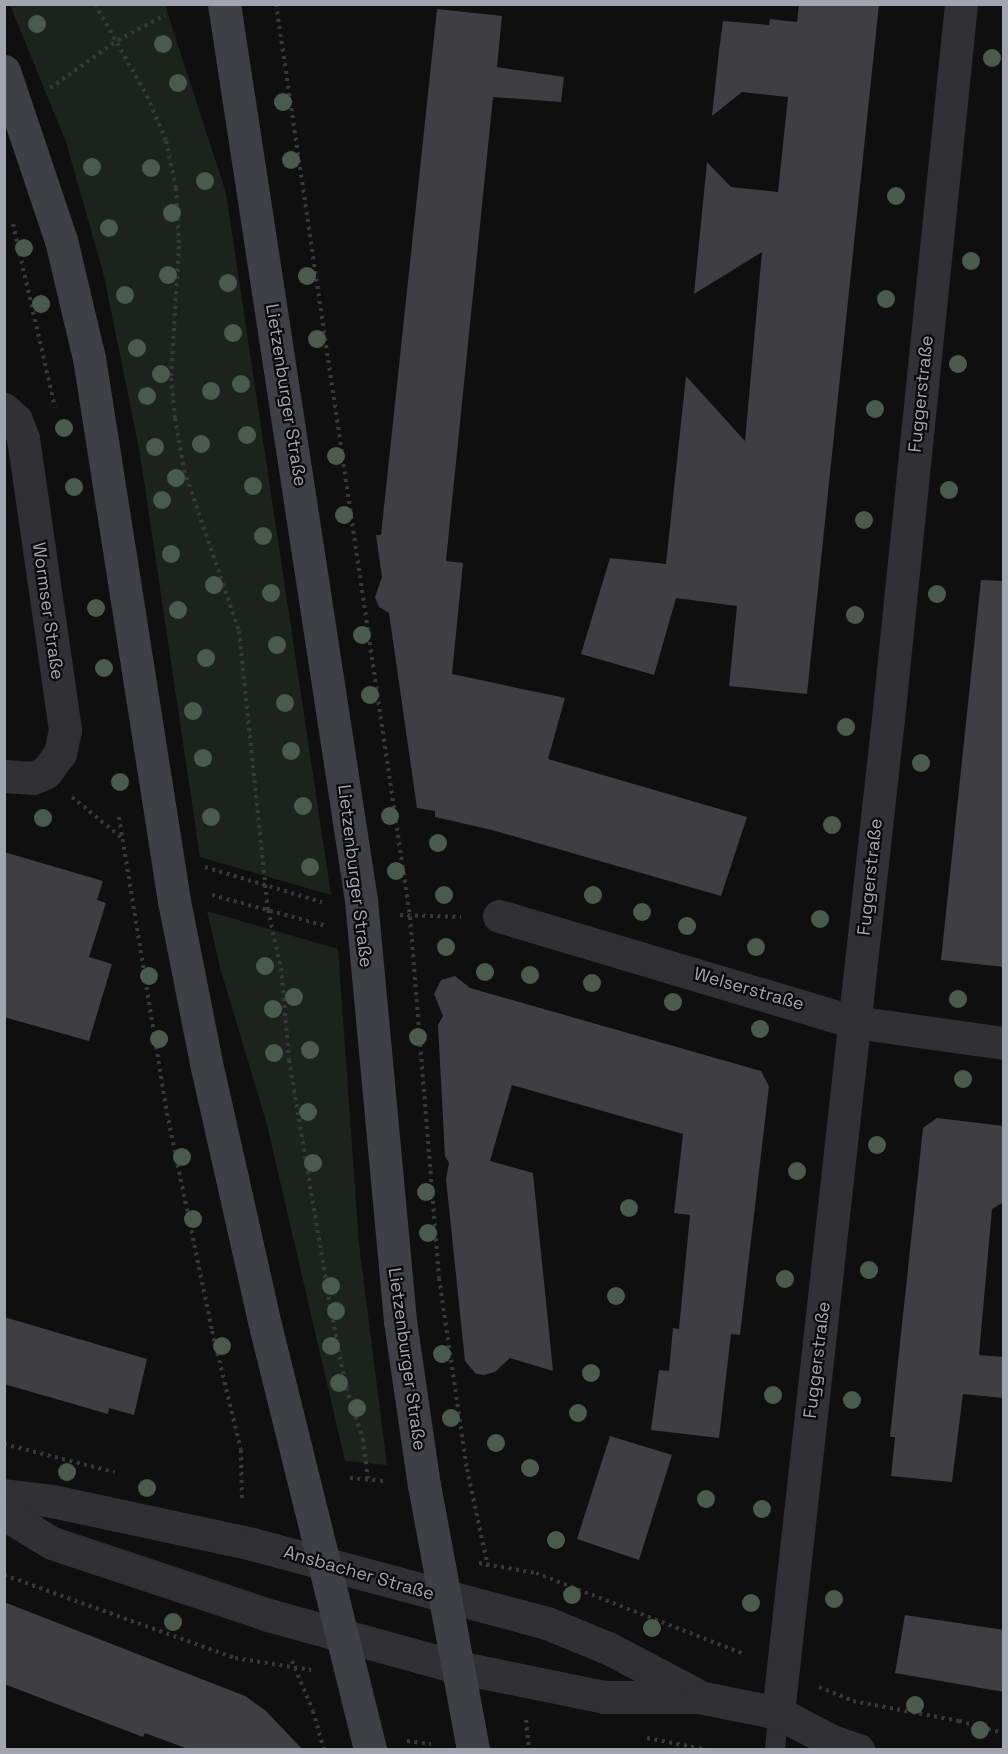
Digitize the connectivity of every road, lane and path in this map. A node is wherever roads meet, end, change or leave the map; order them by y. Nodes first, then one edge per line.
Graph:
1 (95, 4) edge
2 (224, 4) edge
3 (276, 4) edge
4 (961, 4) edge
5 (165, 15) dead end
6 (118, 40) junction
7 (4, 71) edge
8 (47, 90) dead end
9 (4, 409) edge
10 (46, 772) junction
11 (4, 776) edge
12 (120, 822) dead end
13 (119, 837) dead end
14 (201, 866) dead end
15 (265, 884) junction
16 (205, 893) dead end
17 (332, 905) dead end
18 (268, 910) junction
19 (499, 916) joint
20 (413, 917) dead end
21 (335, 928) dead end
22 (854, 1022) junction
23 (1004, 1043) edge
24 (4, 1444) edge
25 (241, 1450) dead end
26 (467, 1469) dead end
27 (120, 1474) dead end
28 (350, 1478) dead end
29 (368, 1479) junction
30 (390, 1482) dead end
31 (4, 1495) edge
32 (4, 1514) edge
33 (438, 1555) junction
34 (322, 1562) junction
35 (4, 1575) edge
36 (446, 1598) junction
37 (272, 1616) junction
38 (340, 1633) junction
39 (696, 1638) dead end
40 (235, 1658) dead end
41 (458, 1667) junction
42 (699, 1697) junction
43 (853, 1701) dead end
44 (778, 1713) junction
45 (1004, 1733) edge
46 (431, 1744) dead end
47 (385, 1745) edge
48 (324, 1749) edge
49 (473, 1749) edge
50 (775, 1749) edge
51 (858, 1749) edge

1 - 6 path
2 - 33 main road, Lietzenburger Straße
3 - 26 path
4 - 22 street, Fuggerstraße
5 - 6 path
6 - 8 path
6 - 15 path
7 - 34 main road
9 - 10 street, Wormser Straße
10 - 11 street
10 - 13 path
12 - 25 path
14 - 15 path
15 - 17 path
15 - 18 path
16 - 18 path
18 - 21 path
18 - 29 path
19 - 20 path
19 - 22 street, Welserstraße
22 - 23 street, Welserstraße
22 - 44 street, Fuggerstraße
24 - 27 path
28 - 29 path
29 - 30 path
31 - 34 street, Ansbacher Straße
32 - 37 street, Ansbacher Straße
33 - 36 main road, Lietzenburger Straße
33 - 39 path
34 - 36 street, Ansbacher Straße
34 - 38 main road
35 - 40 path
36 - 41 main road, Lietzenburger Straße
36 - 42 street, Ansbacher Straße
37 - 38 street, Ansbacher Straße
37 - 48 path
38 - 41 street, Ansbacher Straße
38 - 47 main road
41 - 42 street, Ansbacher Straße
41 - 49 main road, Lietzenburger Straße
42 - 44 street, Ansbacher Straße
43 - 45 path
44 - 50 lane, Fuggerstraße
44 - 51 street, Ansbacher Straße
46 - 47 path

